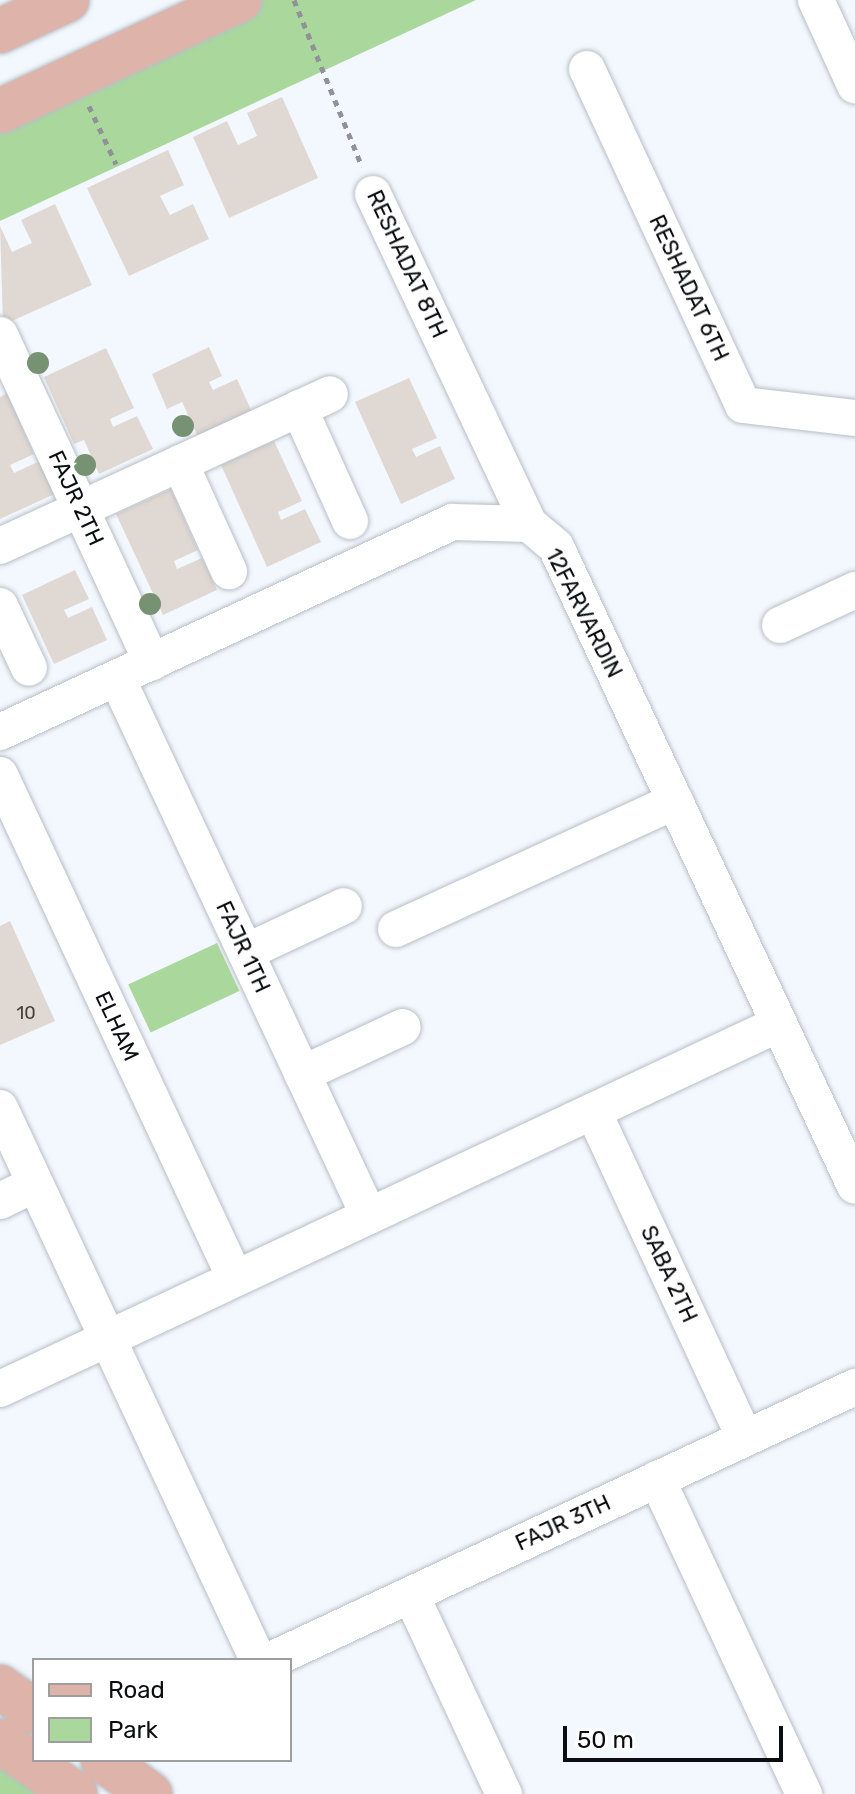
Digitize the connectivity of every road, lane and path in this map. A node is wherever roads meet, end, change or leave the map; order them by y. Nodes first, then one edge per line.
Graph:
1 (67, 0) edge
2 (239, 0) edge
3 (294, 0) edge
4 (816, 0) edge
5 (0, 31) edge
6 (587, 69) dead end
7 (75, 77) junction
8 (855, 85) edge
9 (0, 111) edge
10 (116, 164) dead end
11 (373, 194) joint
12 (0, 335) edge
13 (855, 418) edge
14 (180, 463) junction
15 (81, 509) junction
16 (350, 521) dead end
17 (529, 524) junction
18 (0, 546) edge
19 (229, 571) dead end
20 (855, 590) edge
21 (0, 606) edge
22 (780, 625) dead end
23 (152, 662) junction
24 (29, 668) dead end
25 (117, 678) junction
26 (0, 732) edge
27 (0, 775) edge
28 (675, 801) junction
29 (344, 906) dead end
30 (396, 929) dead end
31 (246, 952) junction
32 (779, 1024) junction
33 (403, 1027) dead end
34 (302, 1074) junction
35 (0, 1108) edge
36 (593, 1111) junction
37 (35, 1184) junction
38 (855, 1186) edge
39 (0, 1201) edge
40 (369, 1216) junction
41 (235, 1278) junction
42 (107, 1338) junction
43 (855, 1387) edge
44 (0, 1389) edge
45 (745, 1438) junction
46 (657, 1479) junction
47 (411, 1595) junction
48 (257, 1658) edge
49 (275, 1658) edge
50 (0, 1687) edge
51 (32, 1710) edge
52 (0, 1741) edge
53 (106, 1762) edge
54 (75, 1794) edge
55 (150, 1794) edge
56 (504, 1794) edge
57 (804, 1794) edge

1 - 5 main road
2 - 7 main road
3 - 11 path, RESHADAT 8TH
4 - 8 street
6 - 13 street, RESHADAT 6TH
7 - 9 main road
7 - 10 path
11 - 17 street, RESHADAT 8TH
12 - 15 street, FAJR 2TH
14 - 15 street
14 - 16 street
14 - 19 street
15 - 18 street
15 - 23 street, FAJR 2TH
17 - 23 street
17 - 28 street, 12FARVARDIN
20 - 22 street
21 - 24 street
23 - 25 street
25 - 26 street
25 - 31 street, FAJR 1TH
27 - 41 street, ELHAM
28 - 30 street
28 - 32 street, 12FARVARDIN
29 - 31 street
31 - 34 street, FAJR 1TH
32 - 36 street
32 - 38 street, 12FARVARDIN
33 - 34 street
34 - 40 street, FAJR 1TH
35 - 37 street
36 - 40 street
36 - 45 street, SABA 2TH
37 - 39 street
37 - 42 street
40 - 41 street
41 - 42 street
42 - 44 street
42 - 48 street
43 - 45 street, FAJR 3TH
45 - 46 street, FAJR 3TH
46 - 47 street, FAJR 3TH
46 - 57 street
47 - 49 street, FAJR 3TH
47 - 56 street
50 - 51 main road
52 - 54 main road
53 - 55 main road

